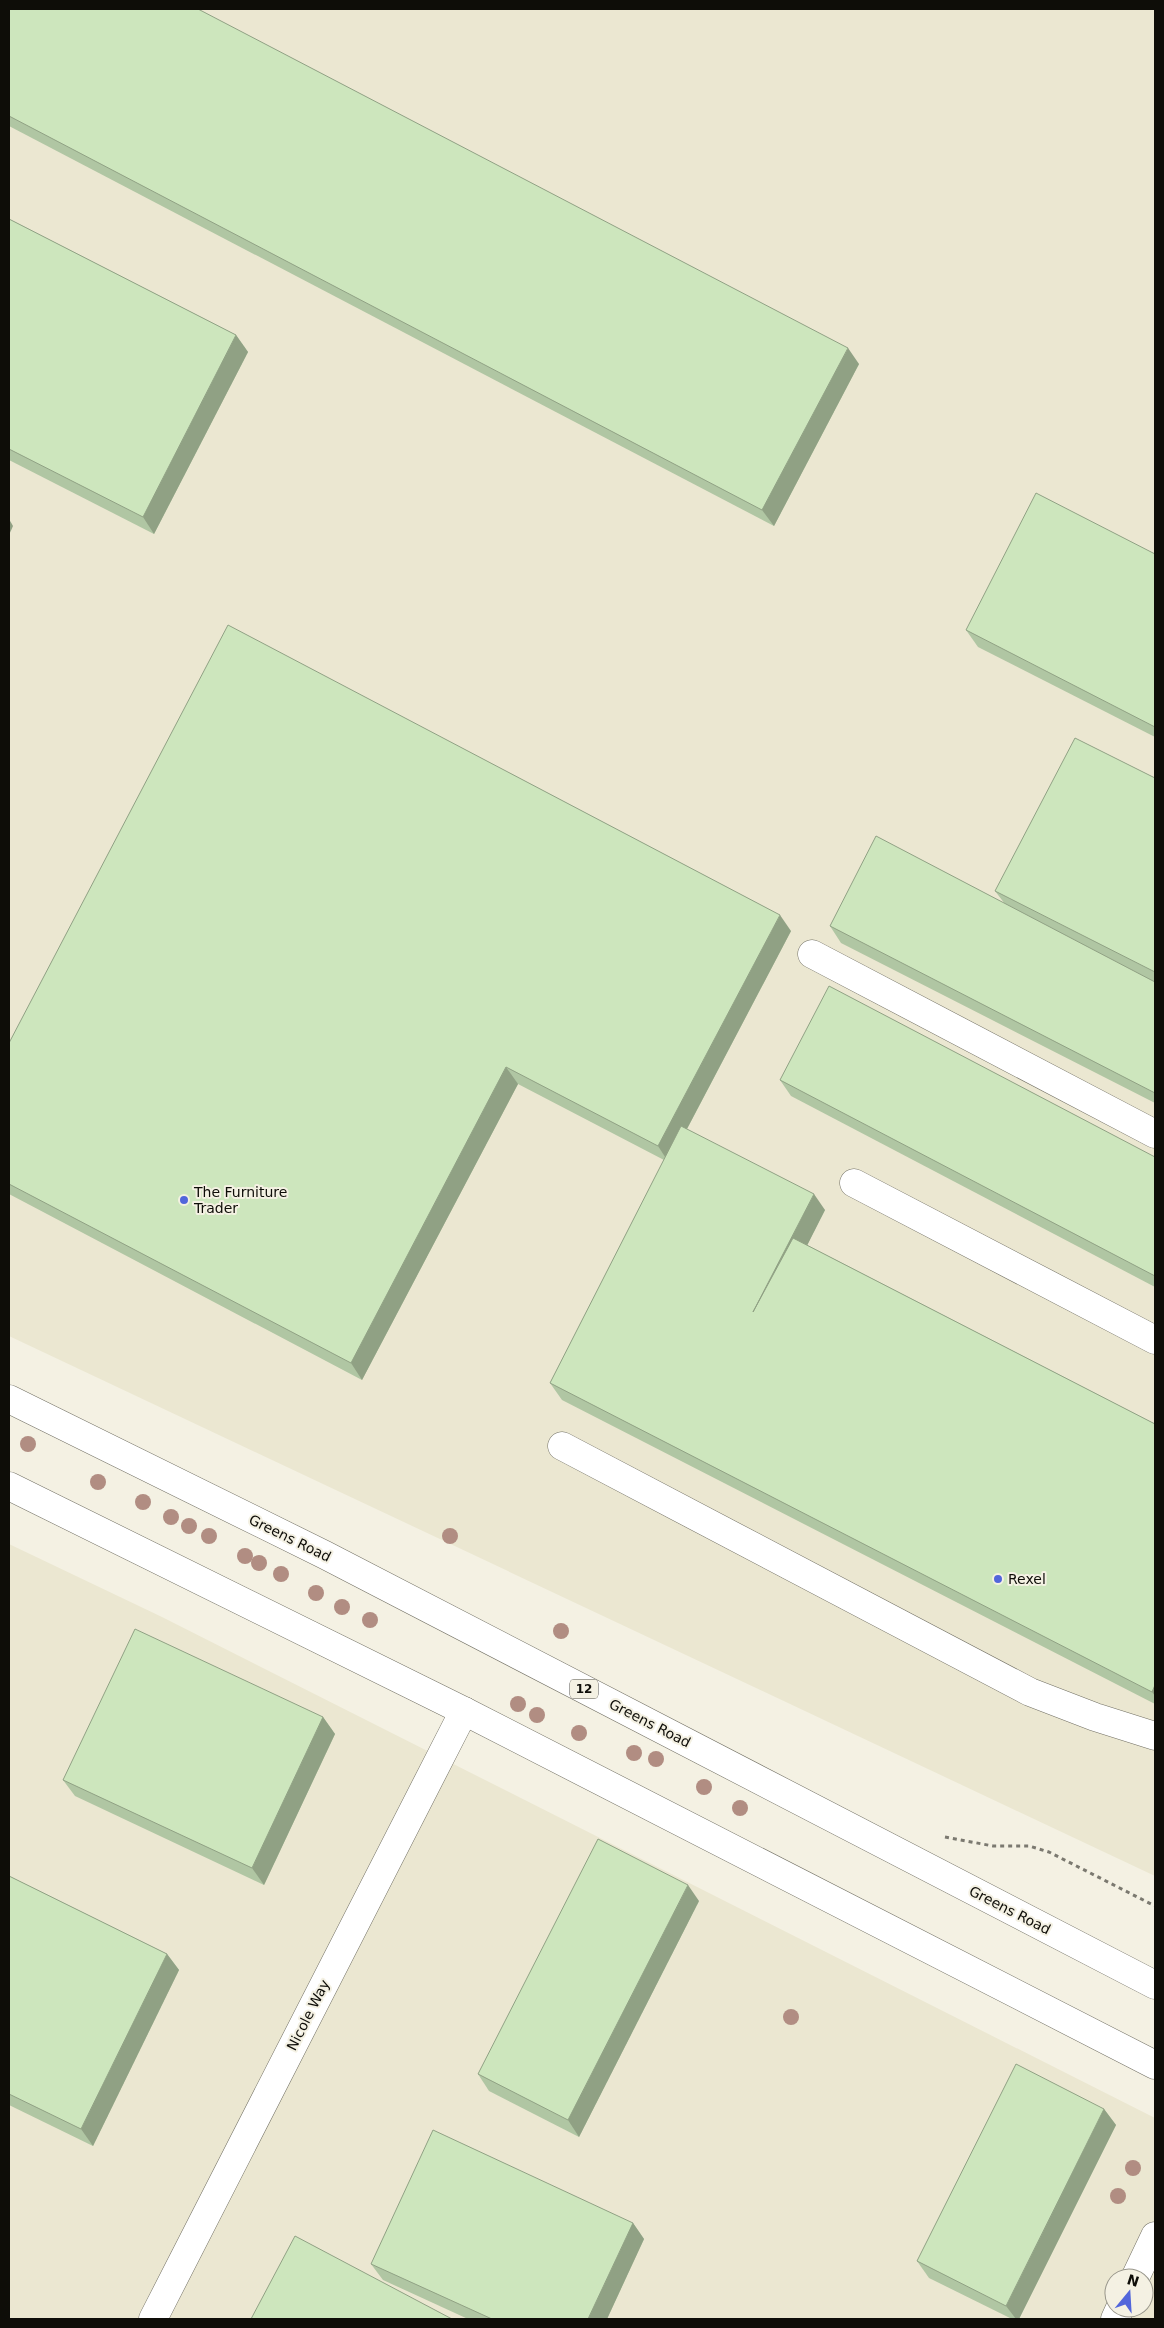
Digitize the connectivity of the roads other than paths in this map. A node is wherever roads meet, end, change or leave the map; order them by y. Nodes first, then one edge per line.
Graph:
1 (812, 954) dead end
2 (1155, 1134) edge
3 (854, 1183) dead end
4 (1155, 1340) edge
5 (9, 1399) edge
6 (562, 1446) dead end
7 (9, 1486) edge
8 (464, 1711) junction
9 (1155, 1736) edge
10 (1155, 1985) edge
11 (1155, 2064) edge
12 (1155, 2236) edge
13 (1140, 2268) edge
14 (153, 2319) edge

1 - 2 main road
3 - 4 main road
5 - 10 main road, Greens Road / 12
6 - 9 main road
7 - 8 main road
8 - 11 main road
8 - 14 main road, Nicole Way
12 - 13 main road

